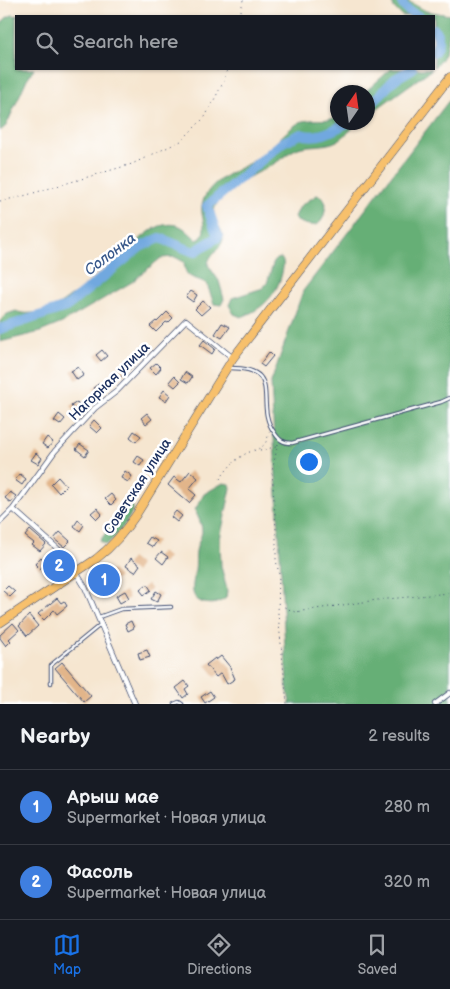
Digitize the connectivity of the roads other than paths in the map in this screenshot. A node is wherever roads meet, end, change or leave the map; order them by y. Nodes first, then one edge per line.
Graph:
1 (450, 77) edge
2 (233, 358) junction
3 (226, 368) junction
4 (450, 398) edge
5 (12, 509) junction
6 (0, 513) edge
7 (5, 516) junction
8 (0, 522) edge
9 (76, 573) junction
10 (171, 606) dead end
11 (98, 617) junction
12 (0, 623) edge
13 (101, 624) junction
14 (51, 683) dead end
15 (450, 693) edge
16 (136, 704) edge
17 (174, 704) edge
18 (182, 704) edge
19 (435, 704) edge

1 - 2 main road, Советская улица
2 - 3 main road, Советская улица
2 - 5 street, Нагорная улица
3 - 4 lane
3 - 9 main road, Советская улица
5 - 7 street
5 - 9 street
6 - 7 lane
7 - 8 street
9 - 11 street
9 - 12 main road, Советская улица
10 - 11 lane
11 - 13 street
13 - 14 lane
13 - 16 street
15 - 19 street
17 - 18 lane

